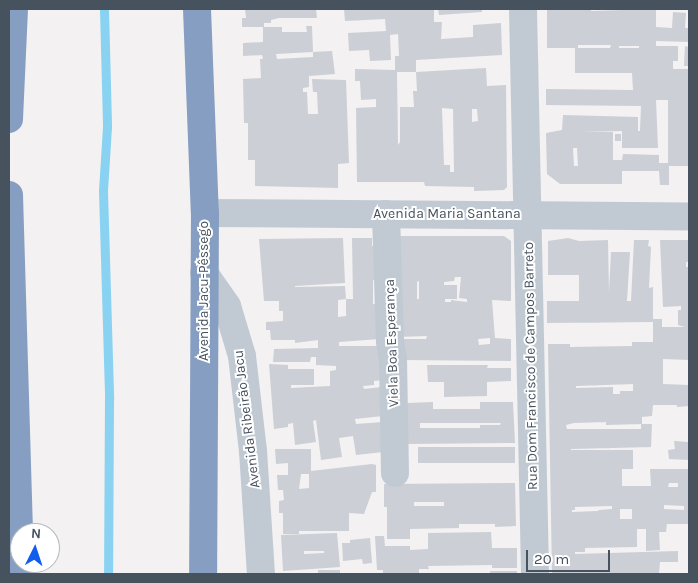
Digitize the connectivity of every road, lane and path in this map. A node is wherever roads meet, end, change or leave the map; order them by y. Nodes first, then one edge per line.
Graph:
1 (14, 9) edge
2 (197, 9) edge
3 (522, 9) edge
4 (9, 119) edge
5 (9, 195) edge
6 (205, 213) junction
7 (386, 214) junction
8 (528, 215) junction
9 (689, 216) edge
10 (204, 273) junction
11 (395, 473) dead end
12 (20, 574) edge
13 (204, 574) edge
14 (261, 574) edge
15 (535, 574) edge

1 - 4 highway
2 - 6 highway, Avenida Jacu-Pêssego
3 - 8 street, Rua Dom Francisco de Campos Barreto
5 - 12 highway
6 - 7 street, Avenida Maria Santana
6 - 10 highway, Avenida Jacu-Pêssego
7 - 8 street, Avenida Maria Santana
7 - 11 street, Viela Boa Esperança
8 - 9 street, Avenida Maria Santana
8 - 15 street, Rua Dom Francisco de Campos Barreto
10 - 13 highway, Avenida Jacu-Pêssego
10 - 14 street, Avenida Ribeirão Jacu

